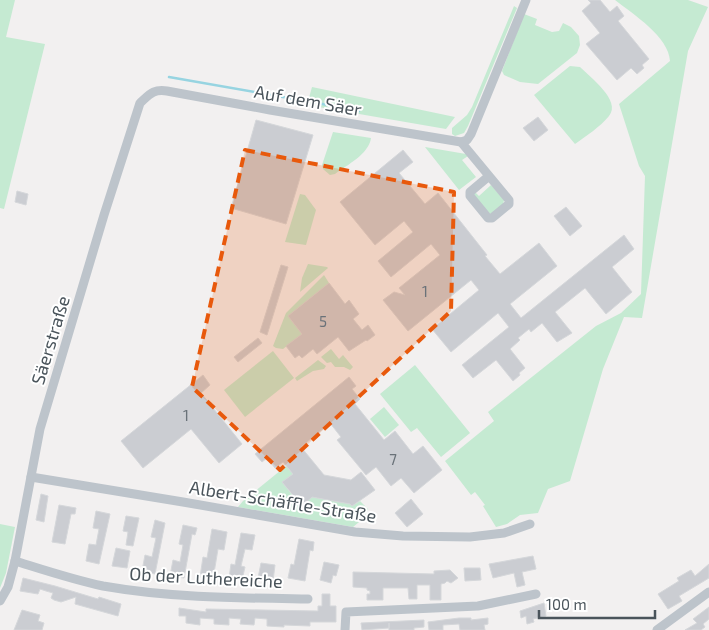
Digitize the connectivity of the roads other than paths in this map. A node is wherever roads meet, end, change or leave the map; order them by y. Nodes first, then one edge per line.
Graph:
1 (526, 0) edge
2 (150, 94) joint
3 (461, 142) junction
4 (489, 176) junction
5 (31, 477) junction
6 (530, 524) dead end
7 (15, 561) junction
8 (709, 592) edge
9 (536, 594) dead end
10 (308, 599) dead end
11 (0, 602) edge
12 (345, 630) edge
13 (657, 630) edge

1 - 3 street
2 - 3 street, Auf dem Säer
2 - 5 street, Säerstraße
3 - 4 street
4 - 4 street
5 - 6 street, Albert-Schäffle-Straße
5 - 7 street, Säerstraße
7 - 10 street, Ob der Luthereiche
7 - 11 street, Säerstraße
8 - 13 street
9 - 12 street

